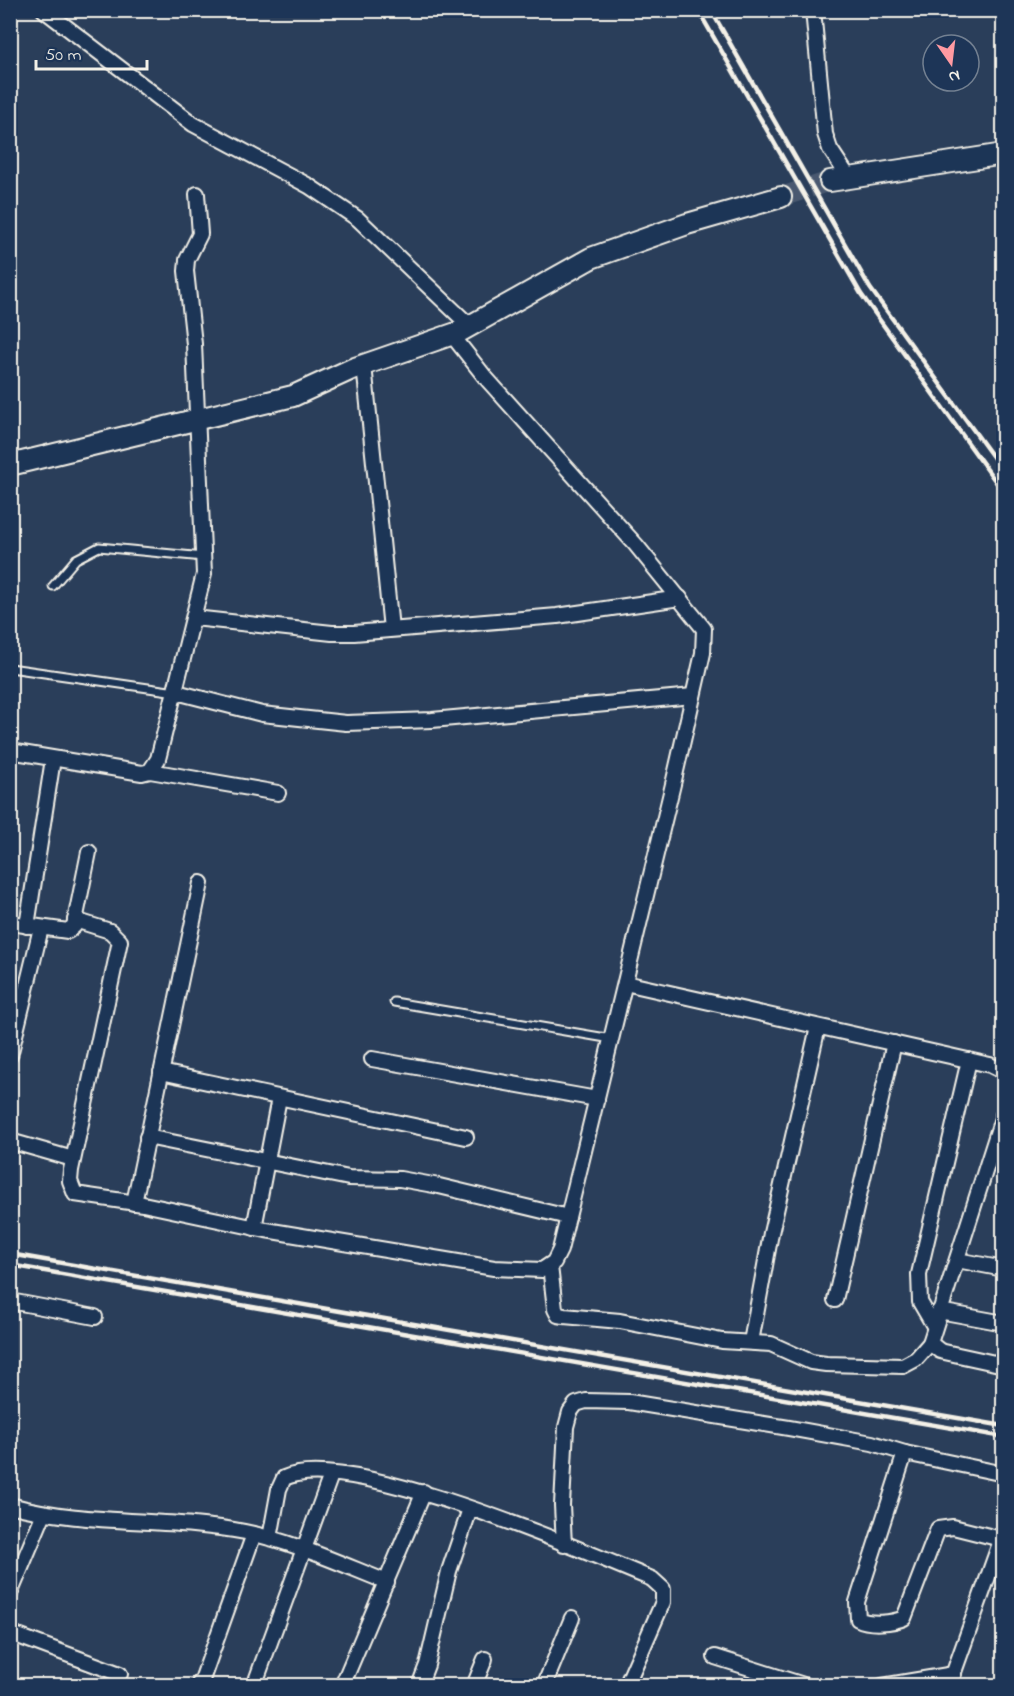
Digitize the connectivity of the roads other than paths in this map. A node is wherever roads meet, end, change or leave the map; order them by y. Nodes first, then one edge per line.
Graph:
1 (44, 10) edge
2 (813, 10) edge
3 (1004, 154) edge
4 (840, 180) joint
5 (197, 194) dead end
6 (781, 197) tunnel mouth
7 (470, 326) junction
8 (452, 335) junction
9 (364, 365) junction
10 (197, 419) junction
11 (10, 465) edge
12 (204, 557) junction
13 (53, 586) dead end
14 (680, 598) junction
15 (194, 618) junction
16 (391, 629) junction
17 (10, 668) edge
18 (176, 692) junction
19 (693, 696) junction
20 (10, 752) edge
21 (53, 759) junction
22 (150, 771) junction
23 (278, 793) dead end
24 (89, 852) dead end
25 (201, 883) dead end
26 (75, 920) junction
27 (10, 923) edge
28 (27, 926) junction
29 (41, 928) junction
30 (625, 983) junction
31 (394, 1002) dead end
32 (818, 1027) junction
33 (612, 1039) junction
34 (894, 1043) junction
35 (10, 1056) edge
36 (372, 1059) dead end
37 (969, 1060) junction
38 (161, 1071) junction
39 (1004, 1072) edge
40 (279, 1098) junction
41 (597, 1099) junction
42 (1004, 1112) edge
43 (147, 1137) junction
44 (466, 1137) dead end
45 (10, 1141) edge
46 (73, 1159) junction
47 (267, 1162) junction
48 (134, 1203) junction
49 (568, 1216) junction
50 (254, 1228) junction
51 (957, 1260) junction
52 (550, 1266) junction
53 (1004, 1269) edge
54 (835, 1300) dead end
55 (10, 1301) edge
56 (939, 1311) junction
57 (95, 1317) dead end
58 (1004, 1323) edge
59 (934, 1326) junction
60 (751, 1342) junction
61 (930, 1343) junction
62 (1004, 1365) edge
63 (905, 1453) junction
64 (331, 1474) junction
65 (1004, 1474) edge
66 (424, 1492) junction
67 (10, 1504) edge
68 (470, 1509) junction
69 (45, 1513) junction
70 (254, 1534) junction
71 (1002, 1536) edge
72 (270, 1538) junction
73 (564, 1545) junction
74 (304, 1550) junction
75 (387, 1581) junction
76 (10, 1594) edge
77 (572, 1618) dead end
78 (10, 1633) edge
79 (715, 1657) dead end
80 (485, 1659) dead end
81 (120, 1674) dead end
82 (951, 1680) edge
83 (197, 1686) edge
84 (254, 1686) edge
85 (342, 1686) edge
86 (419, 1686) edge
87 (474, 1686) edge
88 (544, 1686) edge
89 (626, 1686) edge
90 (807, 1686) edge
91 (882, 1686) edge

1 - 7 street
2 - 4 street
3 - 4 street
5 - 10 street
6 - 7 street
7 - 8 street
8 - 9 street
8 - 14 street
9 - 10 street
9 - 16 street
10 - 11 street
10 - 12 street
12 - 13 lane
12 - 15 street
14 - 16 street
14 - 19 street
15 - 16 street
15 - 18 street
17 - 18 lane
18 - 19 street
18 - 22 street
19 - 30 street
20 - 21 street
21 - 22 street
21 - 28 street
22 - 23 street
24 - 26 street
25 - 38 street
26 - 29 street
26 - 46 street
27 - 28 street
28 - 29 street
29 - 35 street
30 - 32 street
30 - 33 street
31 - 33 lane
32 - 34 street
32 - 60 street
33 - 41 street
34 - 37 street
34 - 54 street
36 - 41 street
37 - 39 street
37 - 59 street
38 - 40 street
38 - 43 street
40 - 44 street
40 - 47 street
41 - 49 street
42 - 51 street
43 - 47 street
43 - 48 street
45 - 46 street
46 - 48 street
47 - 49 street
47 - 50 street
48 - 50 street
49 - 52 street
50 - 52 street
51 - 53 street
51 - 56 street
52 - 60 street
55 - 57 street
56 - 58 street
56 - 59 street
59 - 61 street
60 - 61 street
61 - 62 street
63 - 65 street
63 - 71 street
63 - 73 street
64 - 66 street
64 - 72 street
64 - 74 street
66 - 68 street
66 - 75 street
67 - 69 street
68 - 73 street
68 - 86 street
69 - 70 street
69 - 76 street
70 - 72 street
70 - 83 street
71 - 82 street
72 - 74 street
73 - 89 street
74 - 75 street
74 - 84 street
75 - 85 street
77 - 88 street
78 - 81 street
79 - 90 street
80 - 87 street
82 - 91 street

